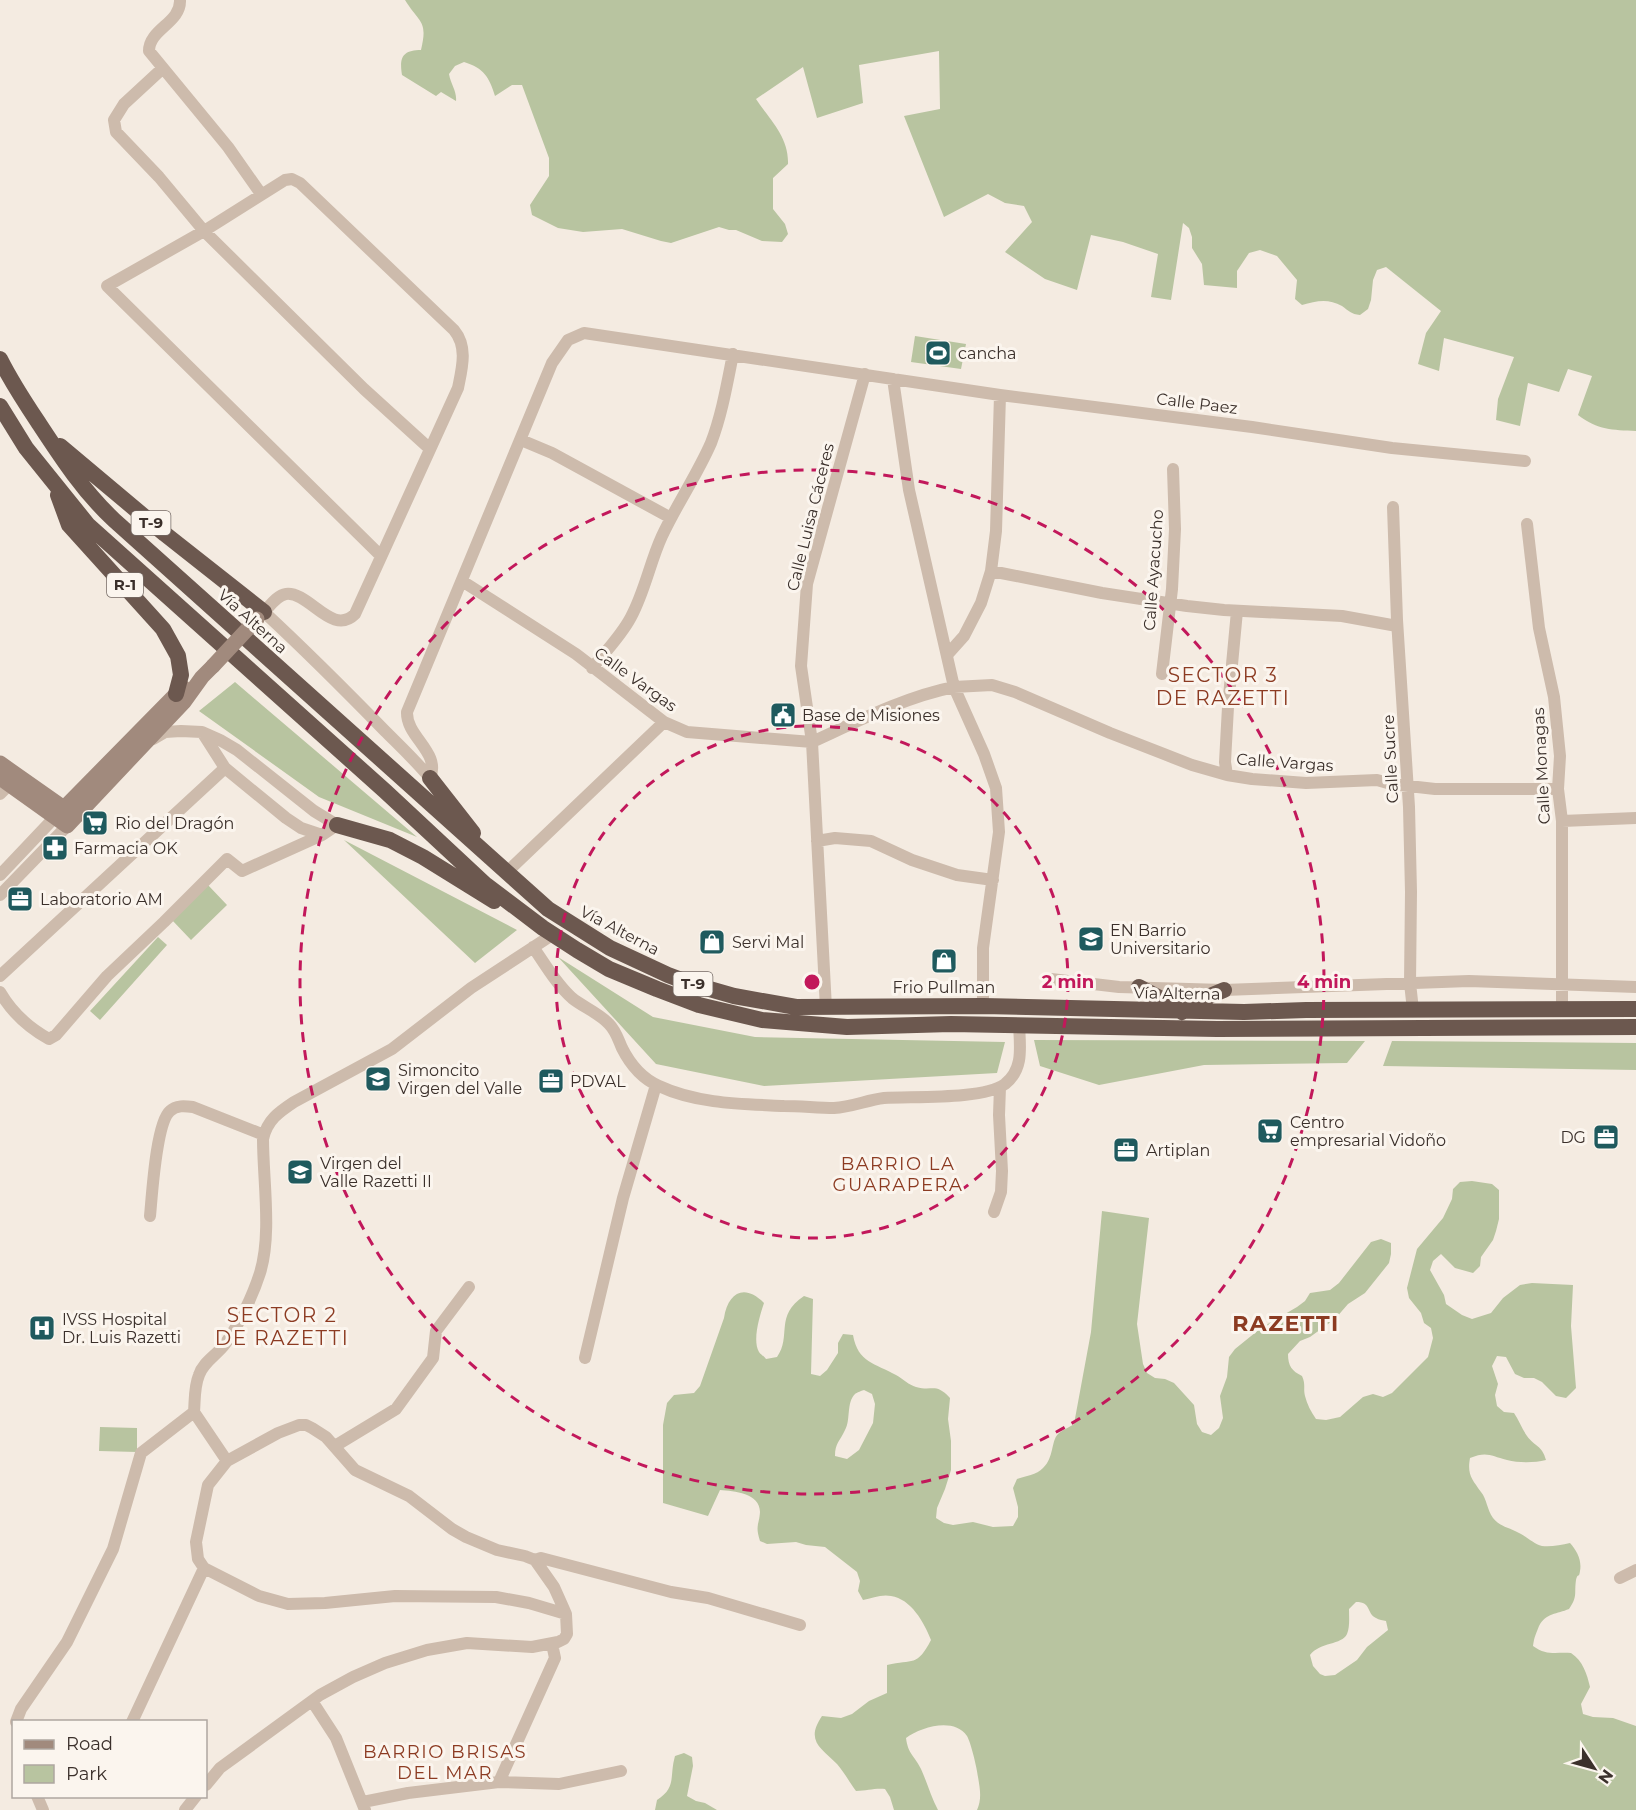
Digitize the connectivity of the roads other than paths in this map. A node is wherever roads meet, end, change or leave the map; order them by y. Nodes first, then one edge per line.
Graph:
1 (180, 0) edge
2 (164, 68) junction
3 (261, 194) junction
4 (204, 231) junction
5 (733, 354) junction
6 (0, 359) edge
7 (865, 374) junction
8 (893, 379) junction
9 (1000, 395) junction
10 (0, 406) edge
11 (42, 429) junction
12 (521, 440) junction
13 (430, 449) junction
14 (1525, 461) dead end
15 (1173, 469) dead end
16 (53, 483) junction
17 (1393, 507) dead end
18 (671, 518) junction
19 (1527, 524) dead end
20 (381, 556) junction
21 (992, 571) junction
22 (462, 581) junction
23 (1169, 604) junction
24 (1237, 611) junction
25 (260, 616) junction
26 (1397, 626) junction
27 (947, 655) junction
28 (592, 668) junction
29 (207, 671) junction
30 (1162, 674) dead end
31 (954, 687) junction
32 (176, 694) junction
33 (664, 722) junction
34 (202, 732) junction
35 (146, 742) junction
36 (812, 742) junction
37 (0, 763) edge
38 (225, 768) junction
39 (1227, 775) junction
40 (430, 778) junction
41 (7, 783) edge
42 (1409, 786) junction
43 (1558, 789) junction
44 (65, 817) junction
45 (1636, 818) edge
46 (1562, 821) junction
47 (337, 825) junction
48 (322, 835) junction
49 (817, 841) junction
50 (506, 873) junction
51 (0, 875) edge
52 (993, 880) junction
53 (0, 895) edge
54 (548, 932) junction
55 (533, 947) junction
56 (0, 976) edge
57 (1050, 979) dead end
58 (1410, 983) junction
59 (1562, 984) junction
60 (1139, 987) junction
61 (1636, 987) edge
62 (1224, 990) junction
63 (0, 992) edge
64 (983, 1006) junction
65 (826, 1008) junction
66 (1562, 1008) junction
67 (1636, 1009) edge
68 (1413, 1010) junction
69 (1182, 1012) junction
70 (1019, 1025) junction
71 (1636, 1027) edge
72 (656, 1085) junction
73 (1000, 1087) junction
74 (264, 1135) junction
75 (994, 1212) dead end
76 (150, 1216) dead end
77 (469, 1287) dead end
78 (585, 1358) dead end
79 (194, 1412) junction
80 (335, 1446) junction
81 (227, 1461) junction
82 (536, 1560) junction
83 (204, 1568) junction
84 (1636, 1570) edge
85 (1620, 1578) dead end
86 (566, 1614) junction
87 (800, 1625) dead end
88 (552, 1644) junction
89 (312, 1701) junction
90 (17, 1720) edge
91 (133, 1720) edge
92 (621, 1771) dead end
93 (499, 1782) junction
94 (207, 1784) edge
95 (195, 1798) edge
96 (364, 1806) edge
97 (185, 1810) edge

1 - 2 street
2 - 3 street
2 - 4 street
3 - 4 street
3 - 13 street
4 - 13 street
4 - 20 street
5 - 7 street, Calle Paez
5 - 12 street, Calle Paez
5 - 18 street
6 - 11 highway, Vía Alterna / T-9
7 - 8 street, Calle Paez
7 - 36 street, Calle Luisa Cáceres
8 - 9 street, Calle Paez
8 - 27 street
9 - 14 street, Calle Paez
9 - 21 street
10 - 16 highway, T-9
11 - 25 highway, T-9
11 - 50 highway, Vía Alterna / T-9
12 - 18 street
12 - 22 street
13 - 20 street
15 - 23 street, Calle Ayacucho
16 - 32 highway, R-1
16 - 54 highway, T-9
17 - 26 street, Calle Sucre
18 - 28 street
19 - 43 street, Calle Monagas
20 - 25 street
21 - 23 street
21 - 27 street
22 - 28 street, Calle Vargas
22 - 40 street
23 - 24 street
23 - 30 street, Calle Ayacucho
24 - 26 street
24 - 39 street
25 - 29 main road, bridge
25 - 40 street
26 - 42 street, Calle Sucre
27 - 31 street
28 - 33 street, Calle Vargas
29 - 32 main road
29 - 35 main road
31 - 36 street, Calle Vargas
31 - 39 street, Calle Vargas
31 - 52 street
32 - 44 main road
33 - 36 street, Calle Vargas
33 - 50 street
34 - 35 street, T-9
34 - 38 street
34 - 47 street, T-9
35 - 44 main road
36 - 49 street, Calle Luisa Cáceres
37 - 41 main road
38 - 48 street
38 - 56 street
39 - 42 street, Calle Vargas
40 - 50 highway
41 - 44 main road
42 - 43 street, Calle Vargas
42 - 58 street, Calle Sucre
43 - 46 street, Calle Monagas
44 - 51 street
44 - 53 street
45 - 46 street
46 - 59 street, Calle Monagas
47 - 48 street
47 - 54 highway, T-9
48 - 63 street
49 - 52 street
49 - 65 street, Calle Luisa Cáceres
50 - 65 highway, Vía Alterna / T-9
52 - 64 street
54 - 55 street
54 - 70 highway, T-9
55 - 72 street
55 - 74 street
57 - 60 street
58 - 59 street
58 - 62 street
58 - 68 street, Calle Sucre
59 - 61 street
59 - 66 street, Calle Monagas
60 - 62 street
60 - 69 highway
62 - 69 highway
64 - 65 highway, Vía Alterna / T-9
64 - 69 highway, Vía Alterna / T-9
66 - 67 highway, Vía Alterna / T-9
66 - 68 highway, Vía Alterna / T-9
68 - 69 highway, Vía Alterna / T-9
70 - 71 highway, T-9
70 - 73 street
72 - 73 street
72 - 78 street
73 - 75 street
74 - 76 street
74 - 79 street
77 - 80 street
79 - 81 street
79 - 90 street
80 - 81 street
80 - 82 street
81 - 83 street
82 - 86 street
82 - 87 street
83 - 86 street
83 - 91 street
84 - 85 street
86 - 88 street
88 - 89 street
88 - 93 street
89 - 94 street
89 - 96 street
92 - 93 street
93 - 96 street
95 - 97 street

